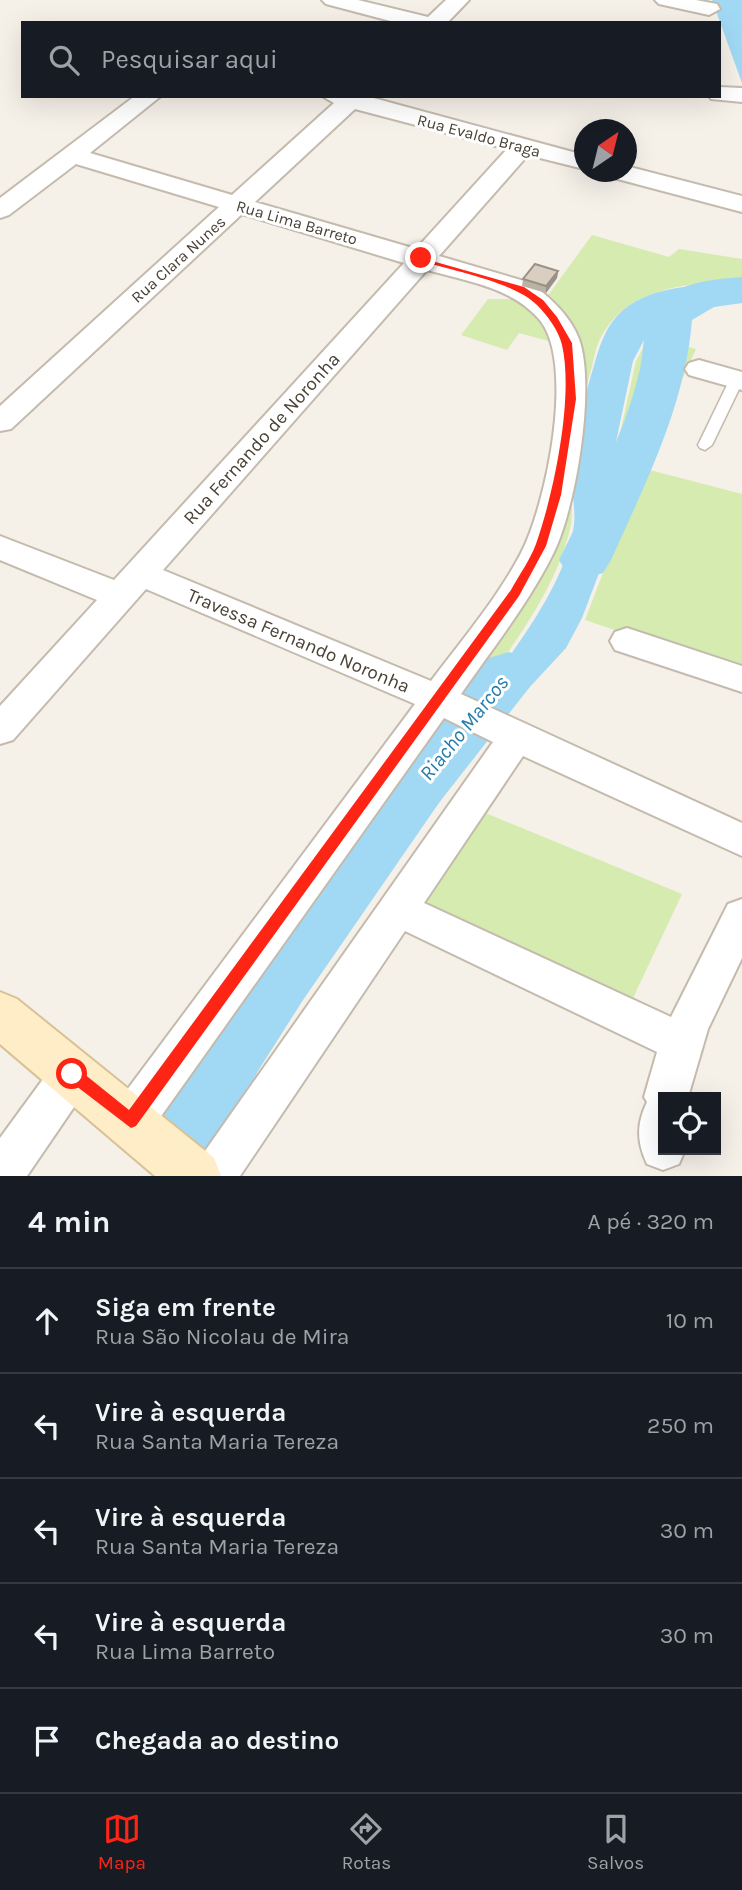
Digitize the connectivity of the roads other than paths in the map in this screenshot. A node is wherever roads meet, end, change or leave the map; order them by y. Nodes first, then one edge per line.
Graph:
1 (333, 0) edge
2 (458, 0) edge
3 (666, 0) edge
4 (709, 9) dead end
5 (417, 21) edge
6 (436, 21) edge
7 (147, 98) edge
8 (346, 98) edge
9 (523, 146) junction
10 (74, 156) junction
11 (574, 159) edge
12 (637, 177) edge
13 (238, 204) junction
14 (742, 204) edge
15 (0, 210) edge
16 (421, 258) junction
17 (699, 369) dead end
18 (740, 380) edge
19 (0, 422) edge
20 (705, 445) dead end
21 (0, 547) edge
22 (129, 584) junction
23 (627, 641) dead end
24 (742, 679) edge
25 (448, 703) junction
26 (0, 730) edge
27 (516, 737) junction
28 (739, 829) edge
29 (398, 909) junction
30 (742, 916) edge
31 (0, 1014) edge
32 (682, 1043) junction
33 (72, 1074) junction
34 (667, 1092) edge
35 (140, 1129) junction
36 (665, 1155) edge
37 (0, 1176) edge
38 (195, 1176) edge
39 (214, 1176) edge
40 (671, 1176) edge

1 - 5 street
2 - 6 street
3 - 4 street
7 - 10 street
8 - 9 street, Rua Evaldo Braga
8 - 13 street, Rua Clara Nunes
9 - 11 street, Rua Evaldo Braga
9 - 16 street, Rua Fernando de Noronha
10 - 13 street, Rua Lima Barreto
10 - 15 street
12 - 14 street
13 - 16 street, Rua Lima Barreto
13 - 19 street, Rua Clara Nunes
16 - 22 street, Rua Fernando de Noronha
16 - 25 street, Rua Lima Barreto
17 - 18 street
18 - 20 lane
21 - 22 street, Travessa Fernando Noronha
22 - 25 street, Travessa Fernando Noronha
22 - 26 street, Rua Fernando de Noronha
23 - 24 street
25 - 27 street, Travessa Fernando Noronha
25 - 35 street
27 - 28 street, Travessa Fernando Noronha
27 - 29 street
29 - 32 street
29 - 39 street
30 - 32 street
31 - 33 street
32 - 34 street
33 - 35 street
33 - 37 street
35 - 38 street
36 - 40 street

